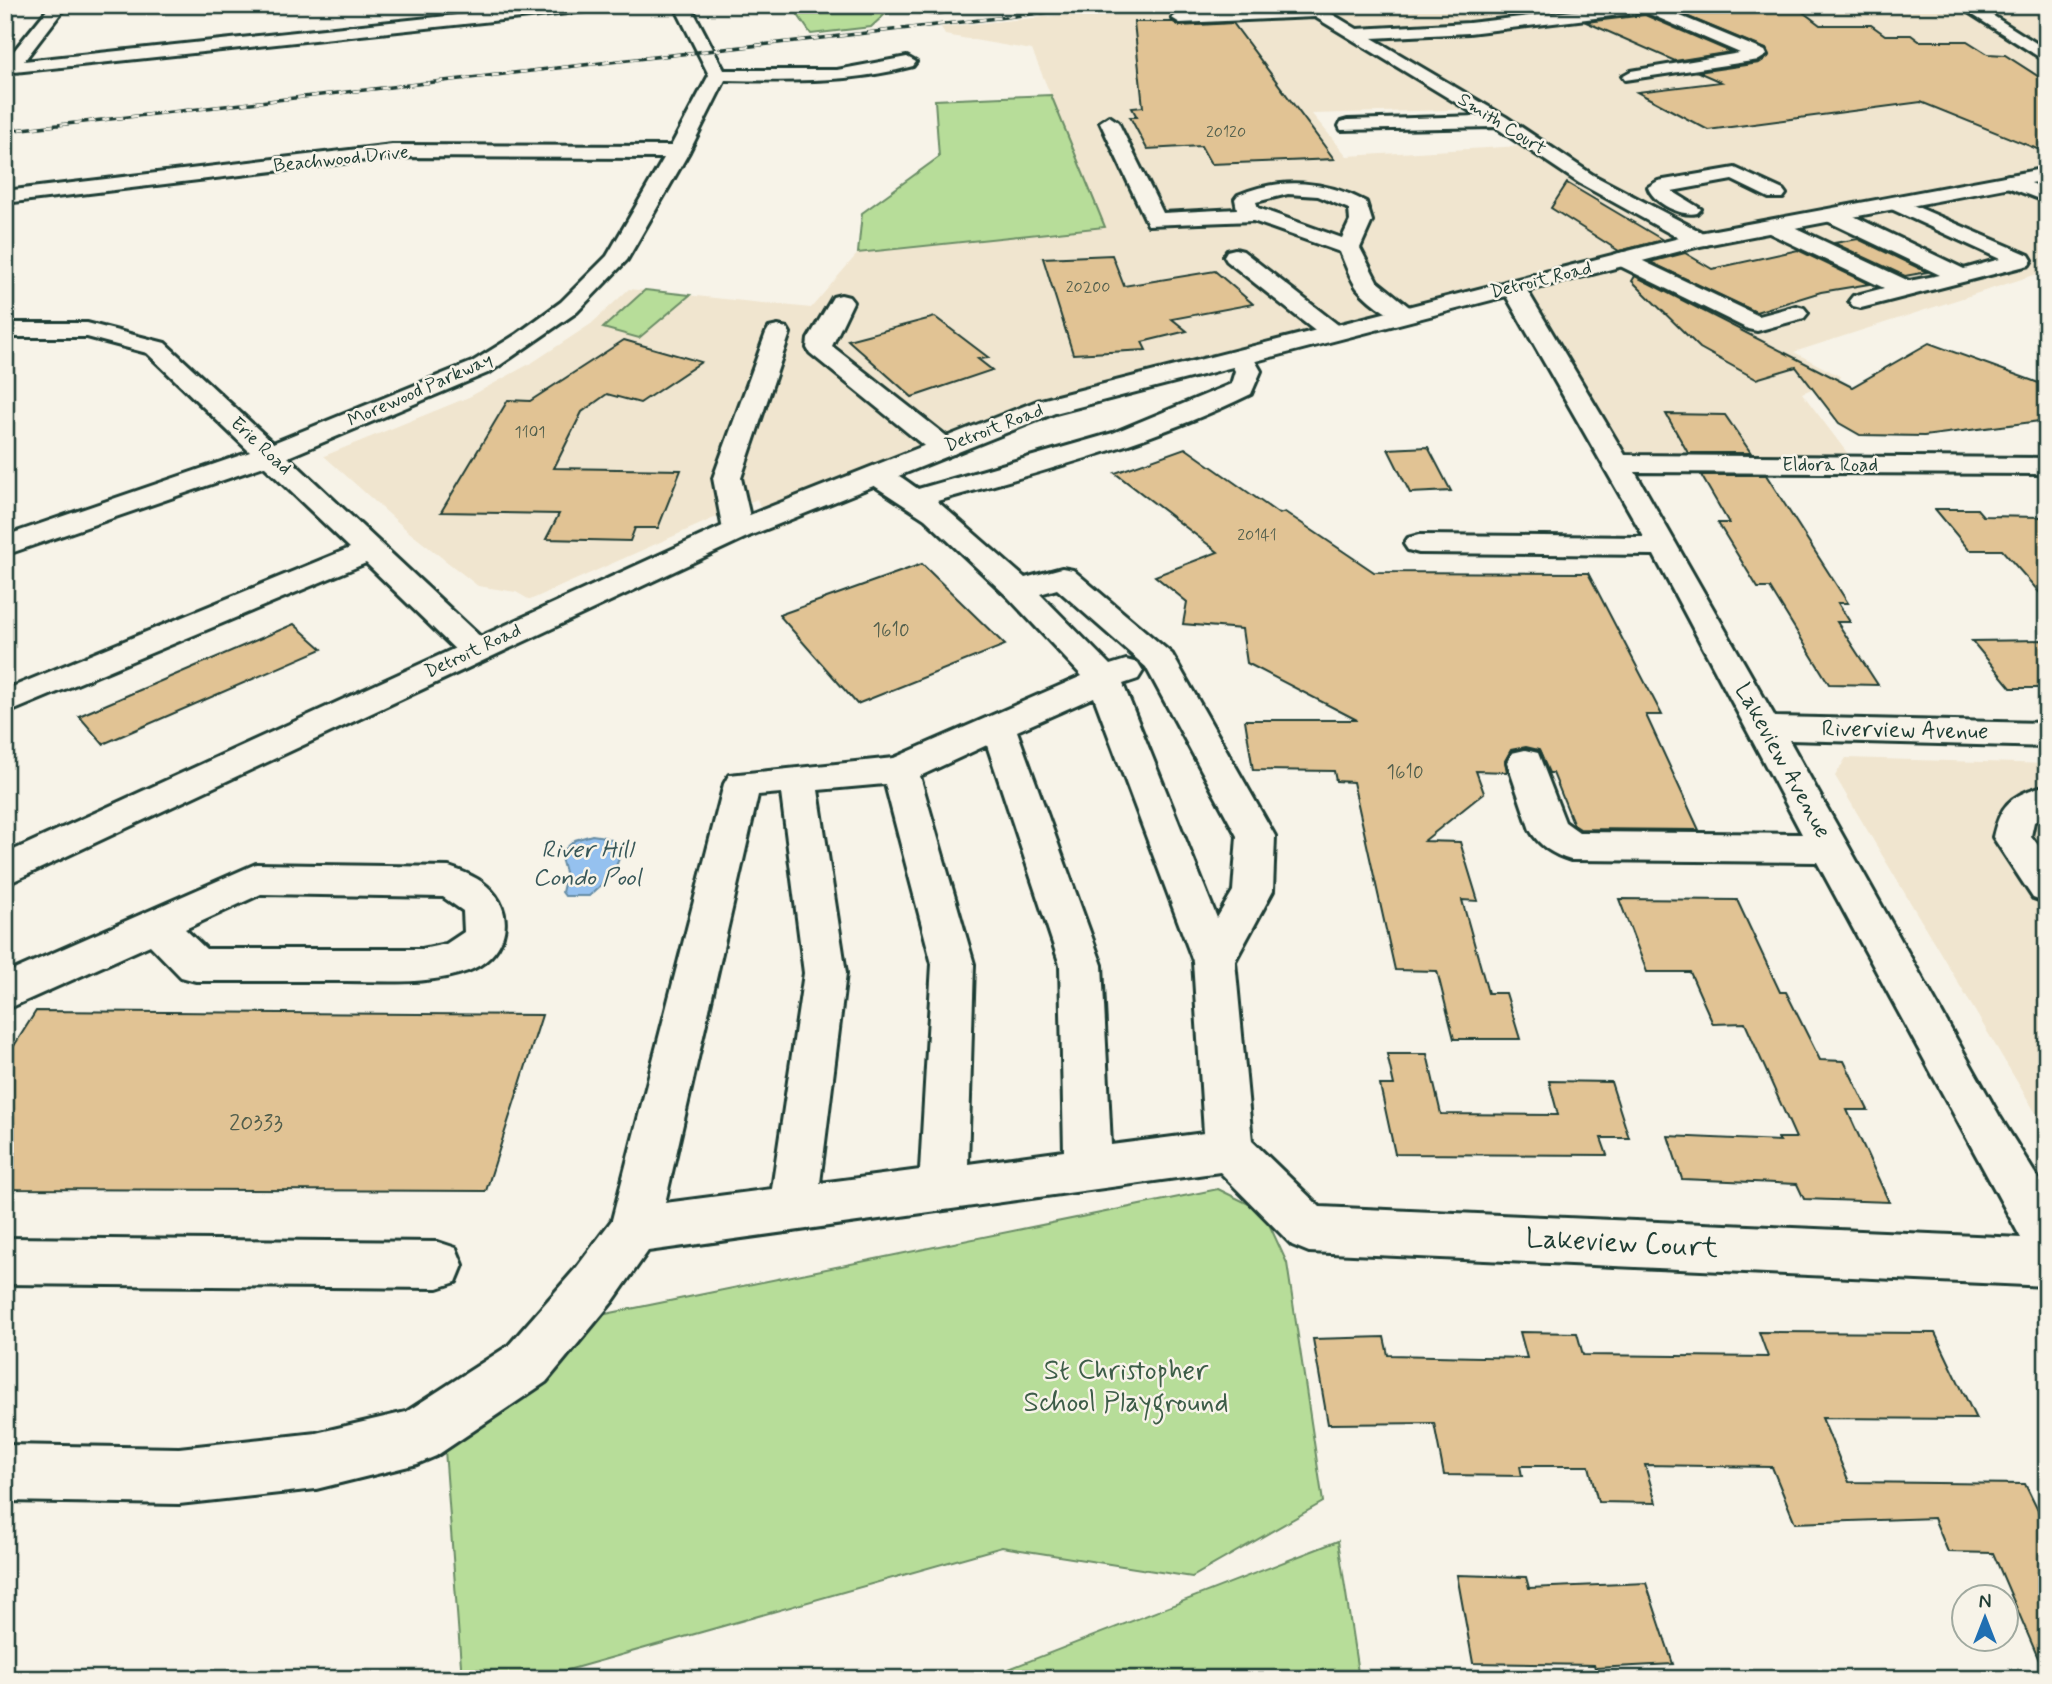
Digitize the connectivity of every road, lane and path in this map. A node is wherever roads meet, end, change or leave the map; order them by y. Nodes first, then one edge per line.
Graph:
1 (59, 5) edge
2 (596, 5) edge
3 (682, 5) edge
4 (950, 5) edge
5 (1669, 5) edge
6 (1965, 5) edge
7 (927, 8) dead end
8 (1648, 8) junction
9 (1312, 9) edge
10 (1379, 16) dead end
11 (1180, 18) dead end
12 (1409, 32) junction
13 (1355, 34) junction
14 (2047, 57) edge
15 (907, 62) dead end
16 (8, 68) edge
17 (718, 75) junction
18 (1631, 76) dead end
19 (1499, 121) junction
20 (1109, 122) dead end
21 (1348, 126) dead end
22 (1519, 135) junction
23 (1391, 144) dead end
24 (679, 152) junction
25 (2047, 174) edge
26 (2009, 181) junction
27 (1776, 194) dead end
28 (2047, 196) edge
29 (5, 197) edge
30 (1894, 203) junction
31 (1690, 209) dead end
32 (1255, 214) junction
33 (1833, 215) junction
34 (1773, 226) junction
35 (1699, 240) junction
36 (1349, 248) junction
37 (1235, 256) dead end
38 (1624, 259) junction
39 (1962, 276) junction
40 (1513, 287) junction
41 (1906, 289) junction
42 (1861, 301) dead end
43 (841, 302) dead end
44 (1796, 313) dead end
45 (1406, 314) junction
46 (5, 330) edge
47 (779, 333) dead end
48 (1333, 333) junction
49 (1241, 357) junction
50 (944, 448) junction
51 (271, 454) junction
52 (1614, 463) junction
53 (2047, 466) edge
54 (877, 475) junction
55 (914, 499) junction
56 (738, 530) junction
57 (1419, 544) dead end
58 (5, 546) edge
59 (1664, 546) junction
60 (371, 550) junction
61 (1019, 590) junction
62 (475, 650) junction
63 (1157, 658) junction
64 (1104, 679) junction
65 (5, 702) edge
66 (998, 727) junction
67 (1763, 728) junction
68 (2047, 735) edge
69 (1525, 762) dead end
70 (900, 770) junction
71 (798, 779) junction
72 (2047, 800) edge
73 (1829, 848) junction
74 (5, 871) edge
75 (2047, 888) edge
76 (155, 924) junction
77 (1214, 961) junction
78 (5, 993) edge
79 (1229, 1150) junction
80 (1088, 1169) junction
81 (943, 1189) junction
82 (793, 1209) junction
83 (634, 1230) junction
84 (2047, 1238) edge
85 (5, 1261) edge
86 (2047, 1263) edge
87 (438, 1265) dead end
88 (5, 1473) edge

1 - 16 street
2 - 16 street
3 - 17 street
4 - 7 street
5 - 8 street
6 - 14 street
8 - 12 street
8 - 18 street
9 - 11 street
9 - 13 street, Smith Court
10 - 12 street
12 - 13 street
13 - 19 street, Smith Court
15 - 17 street
17 - 24 street, Morewood Parkway
19 - 21 street
19 - 22 street, Smith Court
20 - 32 street
22 - 23 street
22 - 35 street, Smith Court
24 - 29 street, Beachwood Drive
24 - 51 street, Morewood Parkway
25 - 26 street, Detroit Road
26 - 28 street
26 - 30 street, Detroit Road
27 - 31 street
30 - 33 street, Detroit Road
30 - 39 street
32 - 36 street
32 - 36 street
33 - 34 street, Detroit Road
33 - 39 street
34 - 35 street, Detroit Road
34 - 41 street
35 - 38 street, Detroit Road
36 - 45 street
37 - 48 street
38 - 40 street, Detroit Road
38 - 44 street
39 - 41 street
40 - 45 street, Detroit Road
40 - 52 street, Lakeview Avenue
41 - 42 street
43 - 50 street
45 - 48 street, Detroit Road
46 - 51 street, Erie Road
47 - 56 street
48 - 49 street, Detroit Road
49 - 50 street, Detroit Road
49 - 55 street
50 - 54 street, Detroit Road
51 - 58 street, Morewood Parkway
51 - 60 street, Erie Road
52 - 53 street, Eldora Road
52 - 59 street, Lakeview Avenue
54 - 55 street
54 - 56 street, Detroit Road
55 - 61 street
56 - 62 street, Detroit Road
57 - 59 street
59 - 67 street, Lakeview Avenue
60 - 62 street, Erie Road
60 - 65 street
61 - 63 street
61 - 64 street
62 - 74 street, Detroit Road
63 - 64 street
63 - 77 street
64 - 66 street
64 - 77 street
66 - 70 street
66 - 80 street
67 - 68 street, Riverview Avenue
67 - 73 street, Lakeview Avenue
69 - 73 street
70 - 71 street
70 - 81 street
71 - 82 street
71 - 83 street
72 - 75 street
73 - 84 street, Lakeview Avenue
76 - 76 street
76 - 78 street
77 - 79 street
79 - 80 street
79 - 86 street, Lakeview Court
80 - 81 street
81 - 82 street
82 - 83 street
83 - 88 street
85 - 87 street

